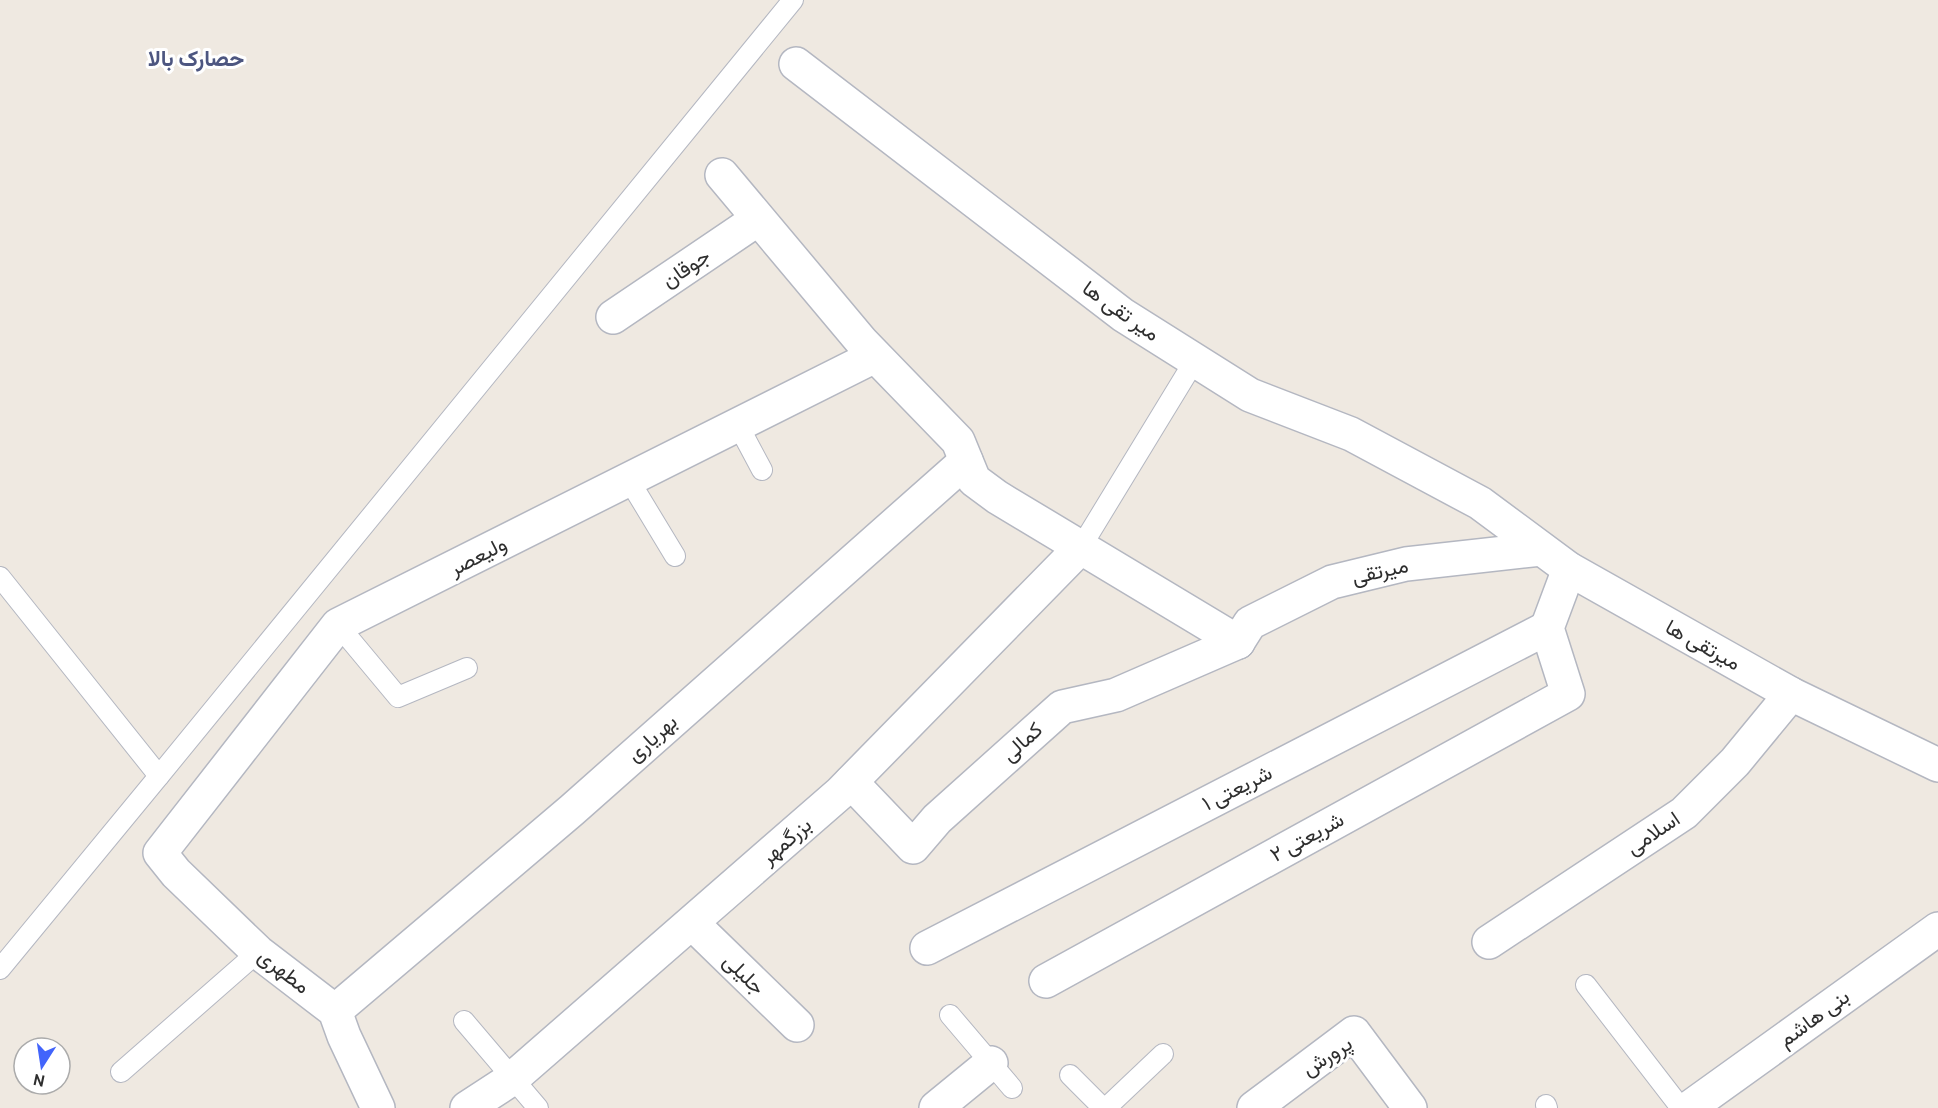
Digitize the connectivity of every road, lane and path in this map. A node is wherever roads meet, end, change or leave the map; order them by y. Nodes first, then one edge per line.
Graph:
1 (793, 0) edge
2 (796, 64) dead end
3 (722, 175) dead end
4 (758, 219) junction
5 (613, 317) dead end
6 (875, 356) junction
7 (1195, 360) junction
8 (738, 425) junction
9 (966, 461) junction
10 (762, 470) dead end
11 (628, 480) junction
12 (1480, 502) joint
13 (1082, 547) junction
14 (1541, 549) junction
15 (675, 556) dead end
16 (1569, 569) junction
17 (0, 577) edge
18 (338, 625) junction
19 (1547, 628) junction
20 (1238, 642) junction
21 (467, 668) dead end
22 (1791, 694) junction
23 (1938, 765) edge
24 (159, 776) junction
25 (851, 782) junction
26 (159, 853) joint
27 (692, 923) junction
28 (1938, 929) edge
29 (1489, 942) dead end
30 (927, 948) dead end
31 (258, 952) junction
32 (0, 969) edge
33 (1047, 981) dead end
34 (1586, 985) dead end
35 (335, 1011) junction
36 (950, 1016) dead end
37 (464, 1021) dead end
38 (797, 1025) dead end
39 (1163, 1054) dead end
40 (991, 1063) junction
41 (121, 1072) dead end
42 (1070, 1075) dead end
43 (513, 1078) junction
44 (1012, 1088) dead end
45 (378, 1108) edge
46 (467, 1108) edge
47 (538, 1108) edge
48 (936, 1108) edge
49 (1105, 1108) edge
50 (1254, 1108) edge
51 (1410, 1108) edge
52 (1681, 1108) edge
53 (1689, 1108) edge

1 - 24 lane
2 - 7 street, میر تقی ها
3 - 4 street
4 - 5 street, جوقان
4 - 6 street
6 - 8 street, ولیعصر
6 - 9 street
7 - 12 street, میر تقی ها
7 - 13 lane
8 - 10 lane
8 - 11 street, ولیعصر
9 - 13 street
9 - 35 street, بهریاری
11 - 15 lane
11 - 18 street, ولیعصر
12 - 14 street, میرتقی ها
13 - 20 street
13 - 25 street, بزرگمهر
14 - 16 street, میرتقی ها
14 - 20 street, میرتقی
16 - 19 street
16 - 22 street, میرتقی ها
17 - 24 lane
18 - 21 lane
18 - 26 street, ولیعصر
19 - 30 street, شریعتی ۱
19 - 33 street, شریعتی ۲
20 - 25 street, کمالی
22 - 23 street, میرتقی ها
22 - 29 street, اسلامی
24 - 32 lane
25 - 27 street, بزرگمهر
26 - 31 street, مطهری
27 - 38 street, جلیلی
27 - 43 street, بزرگمهر
28 - 53 street, بنی هاشم
31 - 35 street, مطهری
31 - 41 lane
34 - 52 lane
35 - 45 street
36 - 40 lane
37 - 43 lane
39 - 49 lane
40 - 44 lane
40 - 48 street
42 - 49 lane
43 - 46 street, بزرگمهر
43 - 47 lane
50 - 51 street, پرورش

